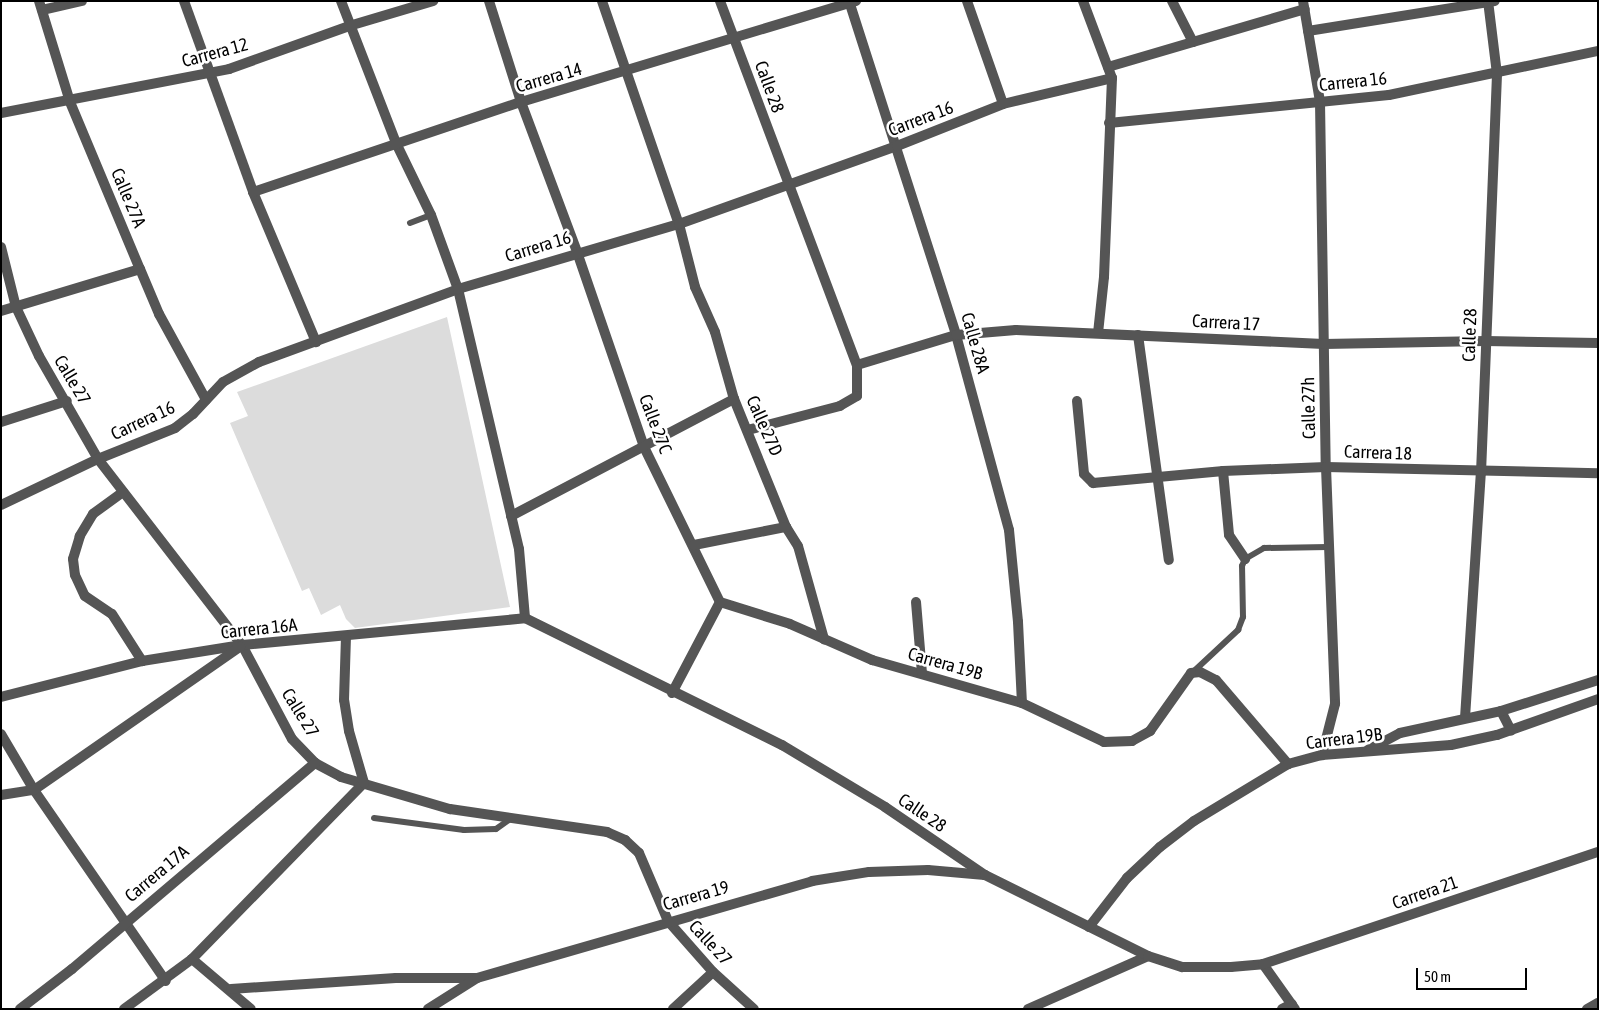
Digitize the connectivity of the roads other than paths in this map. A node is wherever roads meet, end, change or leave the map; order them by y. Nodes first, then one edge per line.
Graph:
1 (82, 1) edge
2 (184, 1) edge
3 (341, 1) edge
4 (433, 1) edge
5 (489, 1) edge
6 (602, 1) edge
7 (720, 1) edge
8 (967, 1) edge
9 (1083, 1) edge
10 (1172, 1) edge
11 (852, 2) edge
12 (1490, 2) edge
13 (1304, 5) edge
14 (41, 6) edge
15 (349, 26) junction
16 (1308, 31) junction
17 (734, 37) junction
18 (1193, 42) junction
19 (1598, 51) edge
20 (1108, 67) junction
21 (208, 73) junction
22 (626, 73) junction
23 (1497, 74) junction
24 (1112, 78) junction
25 (70, 102) junction
26 (521, 102) junction
27 (1320, 102) junction
28 (1004, 104) junction
29 (1, 114) edge
30 (1109, 124) junction
31 (396, 144) junction
32 (897, 146) junction
33 (787, 185) junction
34 (253, 192) junction
35 (432, 215) junction
36 (410, 223) dead end
37 (679, 224) junction
38 (1, 247) edge
39 (577, 252) junction
40 (140, 269) junction
41 (458, 289) junction
42 (16, 307) junction
43 (1, 311) edge
44 (1098, 332) junction
45 (956, 335) junction
46 (1138, 335) junction
47 (1486, 341) junction
48 (316, 342) junction
49 (1598, 343) edge
50 (1324, 344) junction
51 (856, 365) junction
52 (734, 399) junction
53 (206, 400) junction
54 (66, 401) junction
55 (1077, 401) dead end
56 (1, 422) edge
57 (748, 430) junction
58 (644, 447) junction
59 (98, 459) junction
60 (1326, 467) junction
61 (1223, 471) junction
62 (1481, 473) junction
63 (1598, 474) edge
64 (1157, 477) junction
65 (122, 492) junction
66 (1, 505) edge
67 (512, 516) junction
68 (786, 527) junction
69 (694, 545) junction
70 (1328, 547) junction
71 (1245, 559) junction
72 (1169, 560) dead end
73 (720, 602) junction
74 (916, 602) dead end
75 (525, 618) junction
76 (346, 638) junction
77 (824, 639) junction
78 (242, 645) junction
79 (142, 661) junction
80 (922, 673) junction
81 (1191, 673) junction
82 (1598, 680) edge
83 (672, 693) junction
84 (1, 697) edge
85 (1598, 699) edge
86 (1022, 704) junction
87 (1465, 718) junction
88 (1507, 722) junction
89 (1, 734) edge
90 (1366, 752) junction
91 (1322, 756) junction
92 (315, 763) junction
93 (1288, 764) junction
94 (364, 783) junction
95 (34, 790) junction
96 (1, 796) edge
97 (374, 818) dead end
98 (512, 818) junction
99 (1598, 852) edge
100 (985, 875) junction
101 (668, 920) junction
102 (125, 922) junction
103 (1089, 927) junction
104 (1148, 956) junction
105 (192, 959) junction
106 (1263, 964) junction
107 (713, 972) junction
108 (477, 978) junction
109 (166, 981) junction
110 (231, 989) junction
111 (1598, 1003) edge
112 (1294, 1006) edge
113 (20, 1009) edge
114 (124, 1009) edge
115 (251, 1009) edge
116 (428, 1009) edge
117 (673, 1009) edge
118 (754, 1009) edge
119 (1028, 1009) edge
120 (1282, 1009) edge
121 (1587, 1009) edge

1 - 14 street
2 - 21 street
3 - 15 street
4 - 15 street, Carrera 12
5 - 26 street
6 - 22 street, Calle 27D
7 - 17 street, Calle 28
8 - 28 street
9 - 20 street
10 - 18 street
11 - 17 street, Carrera 14
11 - 32 street, Calle 28A
12 - 16 street
12 - 23 street, Calle 28
13 - 16 street, Calle 27h
13 - 18 street
14 - 25 street, Calle 27A
15 - 21 street, Carrera 12
15 - 31 street
16 - 27 street, Calle 27h
17 - 22 street, Carrera 14
17 - 33 street, Calle 28
18 - 20 street
19 - 23 street, Carrera 16
20 - 24 street
21 - 25 street, Carrera 12
21 - 34 street
22 - 26 street, Carrera 14
22 - 37 street, Calle 27D
23 - 27 street, Carrera 16
23 - 47 street, Calle 28
24 - 28 street, Carrera 16
24 - 30 street
25 - 29 street, Carrera 12
25 - 40 street, Calle 27A
26 - 31 street, Carrera 14
26 - 39 street
27 - 30 street, Carrera 16
27 - 50 street, Calle 27h
28 - 32 street, Carrera 16
30 - 44 street
31 - 34 street, Carrera 14
31 - 35 street
32 - 33 street, Carrera 16
32 - 45 street, Calle 28A
33 - 37 street, Carrera 16
33 - 51 street, Calle 28
34 - 48 street
35 - 36 lane
35 - 41 street
37 - 39 street, Carrera 16
37 - 52 street, Calle 27D
38 - 42 street, Calle 27
39 - 41 street, Carrera 16
39 - 58 street, Calle 27C
40 - 42 street
40 - 53 street, Calle 27A
41 - 48 street, Carrera 16
41 - 67 street
42 - 43 street
42 - 54 street, Calle 27
44 - 45 street, Carrera 17
44 - 46 street, Carrera 17
45 - 51 street, Carrera 17
45 - 86 street, Calle 28A
46 - 50 street, Carrera 17
46 - 64 street
47 - 49 street, Carrera 17
47 - 50 street, Carrera 17
47 - 62 street, Calle 28
48 - 53 street, Carrera 16
50 - 60 street, Calle 27h
51 - 57 street, Calle 28
52 - 57 street, Calle 27D
52 - 58 street
53 - 59 street, Carrera 16
54 - 56 street
54 - 59 street, Calle 27
55 - 64 street, Carrera 18
57 - 68 street, Calle 27D
58 - 67 street
58 - 69 street, Calle 27C
59 - 65 street, Calle 27
59 - 66 street, Carrera 16
60 - 61 street, Carrera 18
60 - 62 street, Carrera 18
60 - 70 street, Calle 27h
61 - 64 street, Carrera 18
61 - 71 street
62 - 63 street, Carrera 18
62 - 87 street, Calle 28
64 - 72 street
65 - 78 street, Calle 27
65 - 79 street
67 - 75 street
68 - 69 street
68 - 77 street, Calle 27D
69 - 73 street, Calle 27C
70 - 71 lane
70 - 91 street, Calle 27h
71 - 81 lane
73 - 77 street, Carrera 19B
73 - 83 street
74 - 80 street
75 - 76 street, Carrera 16A
75 - 83 street, Calle 28
76 - 78 street, Carrera 16A
76 - 94 street
77 - 80 street, Carrera 19B
78 - 79 street, Carrera 16A
78 - 92 street, Calle 27
78 - 95 street
79 - 84 street, Carrera 16A
80 - 86 street, Carrera 19B
81 - 86 street, Carrera 19B
81 - 93 street
82 - 88 street
83 - 100 street, Calle 28
85 - 88 street, Carrera 19B
87 - 88 street
87 - 90 street
88 - 90 street, Carrera 19B
89 - 95 street
90 - 91 street, Carrera 19B
91 - 93 street, Carrera 19B
92 - 94 street, Calle 27
92 - 102 street, Carrera 17A
93 - 103 street, Carrera 19B
94 - 98 street, Calle 27
94 - 105 street
95 - 96 street
95 - 102 street
97 - 98 lane
98 - 101 street, Calle 27
99 - 106 street, Carrera 21
100 - 101 street, Carrera 19
100 - 103 street, Calle 28
101 - 107 street, Calle 27
101 - 108 street, Carrera 19
102 - 109 street
102 - 113 street, Carrera 17A
103 - 104 street, Calle 28
104 - 106 street, Calle 28
104 - 119 street
105 - 109 street
105 - 110 street
106 - 112 street
107 - 117 street
107 - 118 street, Calle 27
108 - 110 street
108 - 116 street, Carrera 19
109 - 114 street
110 - 115 street
111 - 121 street
112 - 120 street

